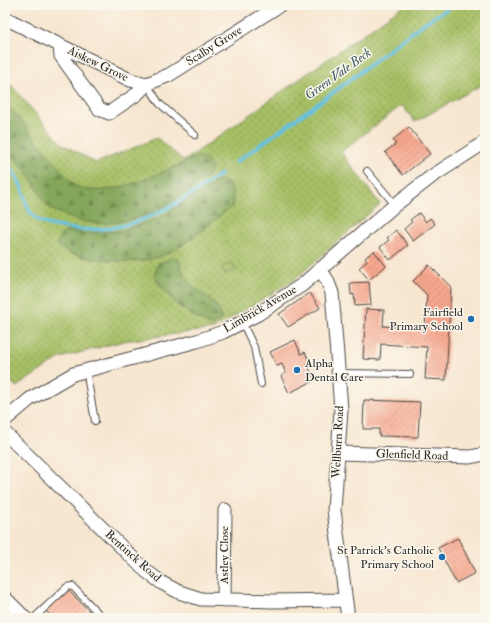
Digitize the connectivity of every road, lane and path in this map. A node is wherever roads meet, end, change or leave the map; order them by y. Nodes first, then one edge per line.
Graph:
1 (280, 5) edge
2 (5, 18) edge
3 (60, 46) junction
4 (147, 84) junction
5 (195, 135) dead end
6 (485, 142) edge
7 (367, 171) dead end
8 (394, 205) junction
9 (320, 269) junction
10 (242, 322) junction
11 (86, 370) junction
12 (338, 373) junction
13 (410, 374) dead end
14 (261, 384) dead end
15 (5, 420) edge
16 (95, 421) dead end
17 (5, 433) edge
18 (338, 452) junction
19 (485, 454) edge
20 (224, 510) dead end
21 (5, 598) edge
22 (224, 600) junction
23 (344, 600) junction
24 (25, 618) edge
25 (34, 618) edge
26 (104, 618) edge
27 (348, 618) edge

1 - 4 street, Scalby Grove
2 - 3 street, Aiskew Grove
3 - 4 street, Aiskew Grove
3 - 4 street, Aiskew Grove
4 - 5 lane
6 - 8 street, Limbrick Avenue
7 - 8 lane
8 - 9 street, Limbrick Avenue
9 - 10 street, Limbrick Avenue
9 - 12 street, Wellburn Road
10 - 11 street, Limbrick Avenue
10 - 14 lane
11 - 15 street, Limbrick Avenue
11 - 16 lane
12 - 13 lane
12 - 18 street, Wellburn Road
17 - 22 street, Bentinck Road
18 - 19 street, Glenfield Road
18 - 23 street, Wellburn Road
20 - 22 street, Astley Close
21 - 24 street
22 - 23 street, Bentinck Road
23 - 27 street, Wellburn Road
25 - 26 lane

